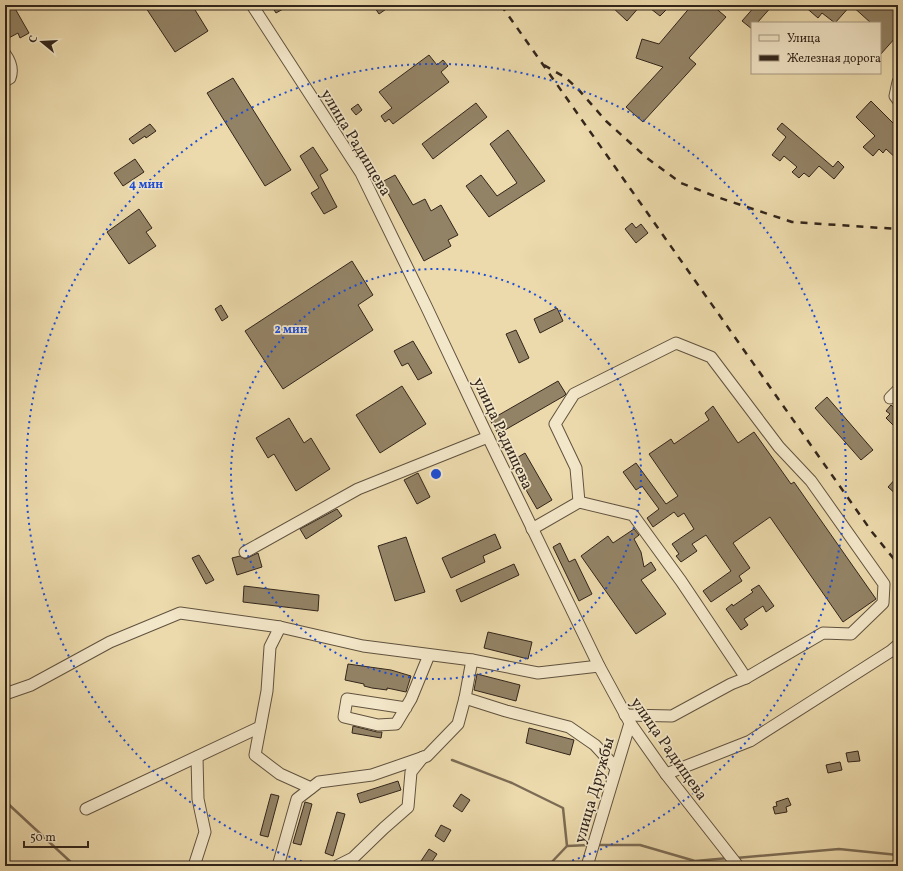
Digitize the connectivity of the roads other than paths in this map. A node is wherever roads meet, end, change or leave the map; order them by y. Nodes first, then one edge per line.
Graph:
1 (252, 5) edge
2 (5, 54) edge
3 (5, 81) edge
4 (898, 82) edge
5 (898, 100) edge
6 (898, 390) edge
7 (890, 398) dead end
8 (488, 437) junction
9 (579, 502) junction
10 (532, 529) junction
11 (244, 552) dead end
12 (280, 627) junction
13 (896, 650) edge
14 (429, 655) junction
15 (472, 660) junction
16 (599, 666) junction
17 (746, 678) junction
18 (5, 694) edge
19 (465, 698) junction
20 (406, 708) junction
21 (627, 719) junction
22 (260, 727) junction
23 (197, 757) junction
24 (423, 757) junction
25 (616, 768) junction
26 (666, 774) junction
27 (311, 788) junction
28 (86, 809) dead end
29 (194, 866) edge
30 (278, 866) edge
31 (337, 866) edge
32 (587, 866) edge
33 (738, 866) edge

1 - 8 street, улица Радищева
2 - 3 street
4 - 5 street
6 - 7 street
8 - 10 street, улица Радищева
8 - 11 street
9 - 10 street
9 - 17 street
9 - 17 street
10 - 16 street, улица Радищева
12 - 14 street
12 - 18 street
12 - 22 street
13 - 26 street
14 - 15 street
14 - 20 street
15 - 16 street
15 - 19 street
16 - 21 street, улица Радищева
17 - 21 street
19 - 24 street
19 - 25 street
20 - 20 street
21 - 25 street, улица Дружбы
21 - 26 street, улица Радищева
22 - 23 street
22 - 27 street
23 - 28 street
23 - 29 street
24 - 27 street
24 - 31 street
25 - 32 street, улица Дружбы
26 - 33 street, улица Радищева
27 - 30 street

